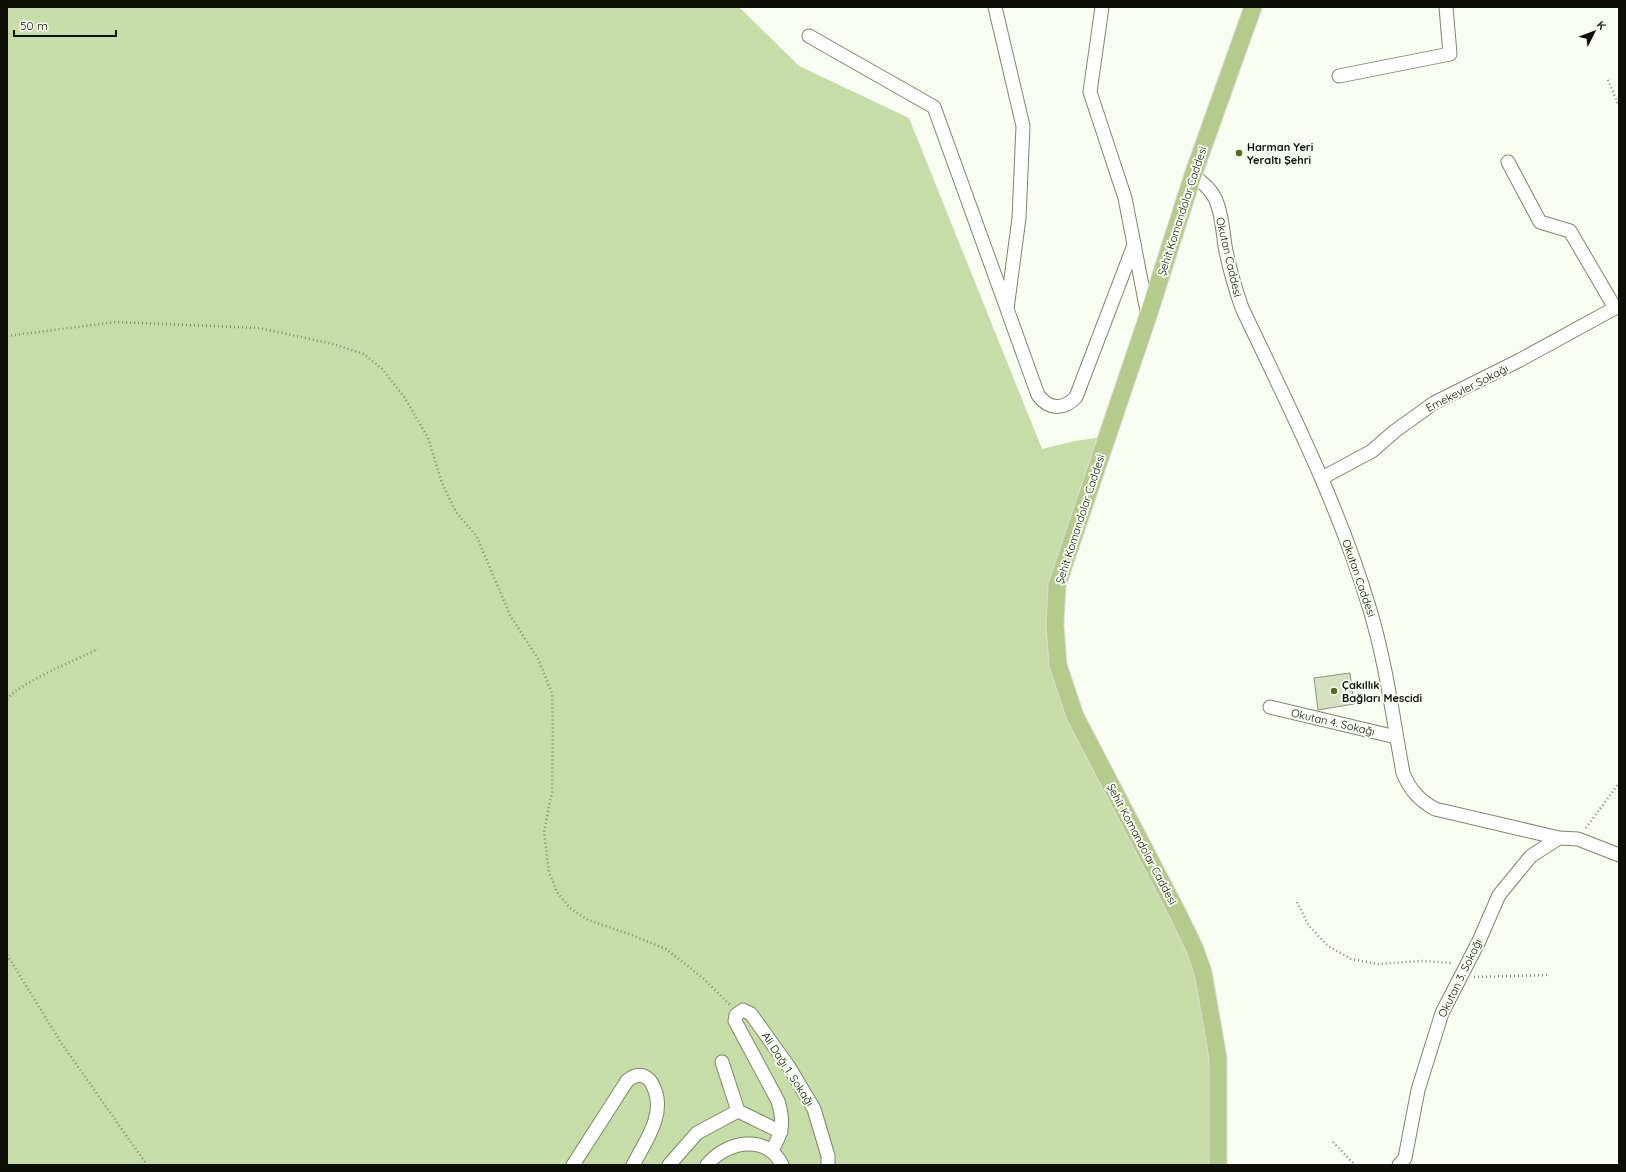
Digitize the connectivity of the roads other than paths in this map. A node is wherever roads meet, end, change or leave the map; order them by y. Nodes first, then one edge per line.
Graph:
1 (995, 7) edge
2 (1102, 7) edge
3 (1253, 7) edge
4 (1446, 7) edge
5 (809, 36) dead end
6 (1339, 76) dead end
7 (1508, 162) dead end
8 (1193, 175) junction
9 (1134, 246) junction
10 (1617, 307) edge
11 (1007, 309) junction
12 (1148, 316) junction
13 (1322, 478) junction
14 (1270, 707) dead end
15 (1396, 737) junction
16 (1559, 838) junction
17 (1619, 855) edge
18 (722, 1062) dead end
19 (738, 1111) junction
20 (781, 1132) junction
21 (772, 1150) junction
22 (573, 1165) edge
23 (634, 1165) edge
24 (669, 1165) edge
25 (707, 1165) edge
26 (782, 1165) edge
27 (828, 1165) edge
28 (1218, 1165) edge
29 (1399, 1165) edge

1 - 11 street
2 - 9 street
3 - 8 main road, Şehit Komandolar Caddesi
4 - 6 street
5 - 11 street
7 - 10 street
8 - 12 main road, Şehit Komandolar Caddesi
8 - 13 street, Okutan Caddesi
9 - 11 street
9 - 12 street
10 - 13 street, Emekevler Sokağı
12 - 28 main road, Şehit Komandolar Caddesi
13 - 15 street, Okutan Caddesi
14 - 15 street, Okutan 4. Sokağı
15 - 16 street, Okutan Caddesi
16 - 17 street, Okutan Caddesi
16 - 29 street, Okutan 3. Sokağı
18 - 19 street
19 - 20 street
19 - 24 street
20 - 21 street
20 - 27 street, Ali Dağı 1. Sokağı
21 - 25 street
21 - 26 street
22 - 23 street

